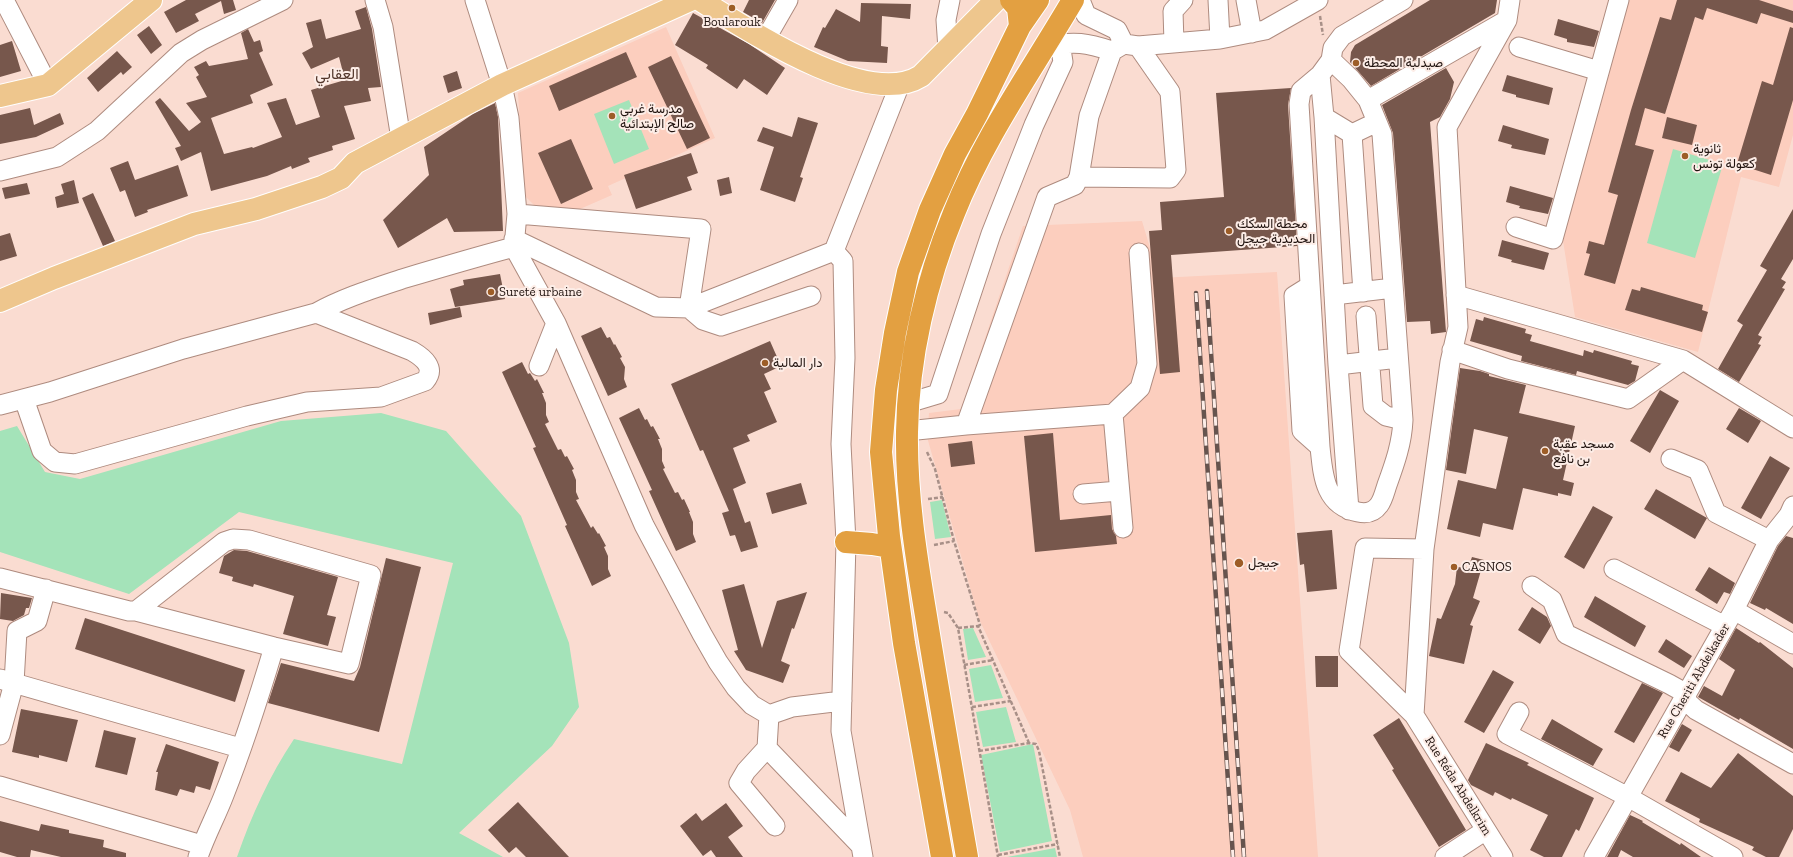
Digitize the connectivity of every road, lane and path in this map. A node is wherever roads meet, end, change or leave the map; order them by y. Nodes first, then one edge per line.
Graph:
1 (4, 0) edge
2 (151, 0) edge
3 (283, 0) edge
4 (375, 0) edge
5 (475, 0) edge
6 (690, 0) edge
7 (700, 0) edge
8 (788, 0) edge
9 (950, 0) edge
10 (996, 0) edge
11 (1011, 0) edge
12 (1039, 0) edge
13 (1183, 0) edge
14 (1218, 0) edge
15 (1246, 0) edge
16 (1403, 0) edge
17 (1510, 0) edge
18 (1619, 0) edge
19 (1078, 4) edge
20 (1315, 4) edge
21 (659, 7) edge
22 (1507, 20) junction
23 (1020, 26) junction
24 (1252, 33) junction
25 (1323, 37) dead end
26 (1220, 39) junction
27 (765, 40) junction
28 (1174, 43) junction
29 (1059, 45) junction
30 (1125, 47) junction
31 (1519, 47) dead end
32 (948, 49) junction
33 (1331, 60) junction
34 (1599, 71) junction
35 (1320, 75) junction
36 (900, 84) junction
37 (48, 85) junction
38 (502, 85) junction
39 (0, 96) edge
40 (1368, 100) junction
41 (1324, 117) junction
42 (1377, 122) junction
43 (1352, 134) junction
44 (401, 139) junction
45 (0, 171) edge
46 (1079, 177) junction
47 (517, 214) junction
48 (1516, 227) dead end
49 (514, 243) junction
50 (834, 250) junction
51 (1139, 253) dead end
52 (1333, 274) junction
53 (1310, 281) junction
54 (1393, 288) junction
55 (1363, 292) junction
56 (1334, 295) junction
57 (1456, 295) junction
58 (811, 296) dead end
59 (0, 301) edge
60 (689, 308) junction
61 (316, 312) junction
62 (1366, 316) dead end
63 (556, 323) junction
64 (1452, 350) junction
65 (1398, 358) junction
66 (1683, 360) junction
67 (1369, 361) junction
68 (1338, 365) junction
69 (539, 366) dead end
70 (24, 399) junction
71 (908, 403) junction
72 (0, 405) edge
73 (1113, 414) junction
74 (1403, 420) junction
75 (966, 424) junction
76 (1793, 428) edge
77 (907, 431) junction
78 (927, 452) dead end
79 (1671, 459) dead end
80 (1120, 490) junction
81 (1083, 494) dead end
82 (943, 497) junction
83 (928, 499) dead end
84 (1349, 510) junction
85 (1792, 513) edge
86 (1122, 528) dead end
87 (1769, 540) junction
88 (846, 542) junction
89 (954, 542) junction
90 (934, 544) dead end
91 (890, 547) junction
92 (1424, 549) junction
93 (1614, 569) dead end
94 (0, 578) edge
95 (1532, 586) dead end
96 (46, 589) junction
97 (136, 611) junction
98 (944, 612) dead end
99 (1730, 618) junction
100 (978, 626) junction
101 (958, 628) junction
102 (1793, 644) edge
103 (274, 647) junction
104 (993, 660) junction
105 (964, 665) junction
106 (7, 681) edge
107 (1685, 696) junction
108 (842, 701) junction
109 (1010, 701) junction
110 (972, 707) junction
111 (1519, 712) dead end
112 (769, 715) junction
113 (1414, 715) junction
114 (0, 735) edge
115 (1029, 742) junction
116 (240, 748) junction
117 (767, 748) junction
118 (980, 751) junction
119 (1793, 764) edge
120 (0, 786) edge
121 (1628, 797) junction
122 (775, 826) dead end
123 (1486, 830) junction
124 (1058, 844) junction
125 (200, 851) edge
126 (862, 851) edge
127 (998, 856) edge
128 (942, 857) edge
129 (967, 857) edge
130 (1060, 857) edge
131 (1445, 857) edge
132 (1503, 857) edge
133 (1594, 857) edge
134 (1732, 857) edge

1 - 37 street
2 - 37 main road
3 - 45 street
4 - 44 street
5 - 38 street
6 - 21 main road
7 - 27 main road
8 - 27 street
9 - 32 street
10 - 32 main road
11 - 23 highway
12 - 19 highway
12 - 23 highway
13 - 28 street
14 - 26 street
15 - 24 street
16 - 33 street
17 - 22 street
18 - 34 street
19 - 29 highway
19 - 30 street
20 - 24 street
20 - 25 path
21 - 38 main road
22 - 40 street
22 - 57 street
23 - 91 highway
24 - 26 street
26 - 28 street
27 - 36 main road
28 - 30 street
29 - 30 street
29 - 71 highway
29 - 71 street
30 - 46 street
30 - 46 street
31 - 34 street
32 - 36 main road
33 - 35 street
33 - 40 street
34 - 48 street
35 - 41 street
35 - 53 street
36 - 50 street
37 - 39 main road
38 - 44 main road
38 - 47 street
40 - 42 street
41 - 43 street
41 - 52 street
42 - 43 street
42 - 54 street
43 - 55 street
44 - 59 main road
46 - 75 street
47 - 49 street
47 - 60 street
49 - 60 street
49 - 61 street
49 - 63 street
50 - 60 street
50 - 88 street
51 - 73 street
52 - 53 street
52 - 56 street
53 - 84 street
54 - 55 street
54 - 65 street
55 - 56 street
56 - 68 street
57 - 64 street
57 - 66 street
58 - 60 street
61 - 70 street
61 - 70 street
62 - 67 street
63 - 69 street
63 - 112 street
64 - 66 street
64 - 92 street
65 - 67 street
65 - 74 street
66 - 76 street
67 - 68 street
67 - 74 street
68 - 84 street
70 - 72 street
71 - 77 highway
73 - 75 street
73 - 80 street
74 - 84 street
75 - 77 street
77 - 129 highway
78 - 82 path
79 - 87 street
80 - 81 street
80 - 86 street
82 - 83 path
82 - 89 path
85 - 87 street, Rue Cheriti Abdelkader
87 - 99 street, Rue Cheriti Abdelkader
88 - 91 highway
88 - 108 street
89 - 90 path
89 - 100 path
91 - 128 highway
92 - 113 street
92 - 113 street, Rue Réda Abdelkrim
93 - 99 street
94 - 96 street
95 - 107 street
96 - 97 street
96 - 106 street
97 - 103 street
97 - 103 street
98 - 101 path
99 - 102 street
99 - 107 street, Rue Cheriti Abdelkader
100 - 101 path
100 - 104 path
101 - 105 path
103 - 116 street
104 - 105 path
104 - 109 path
105 - 110 path
106 - 114 street
106 - 116 street
107 - 119 street
107 - 121 street, Rue Cheriti Abdelkader
108 - 112 street
108 - 126 street
109 - 110 path
109 - 115 path
110 - 118 path
111 - 121 street
112 - 117 street
113 - 123 street, Rue Réda Abdelkrim
115 - 118 path
115 - 124 path
116 - 125 street
117 - 122 street
117 - 126 street
118 - 127 path
120 - 125 street
121 - 133 street, Rue Cheriti Abdelkader
121 - 134 street
123 - 131 street
123 - 132 street, Rue Réda Abdelkrim
124 - 127 path
124 - 130 path

